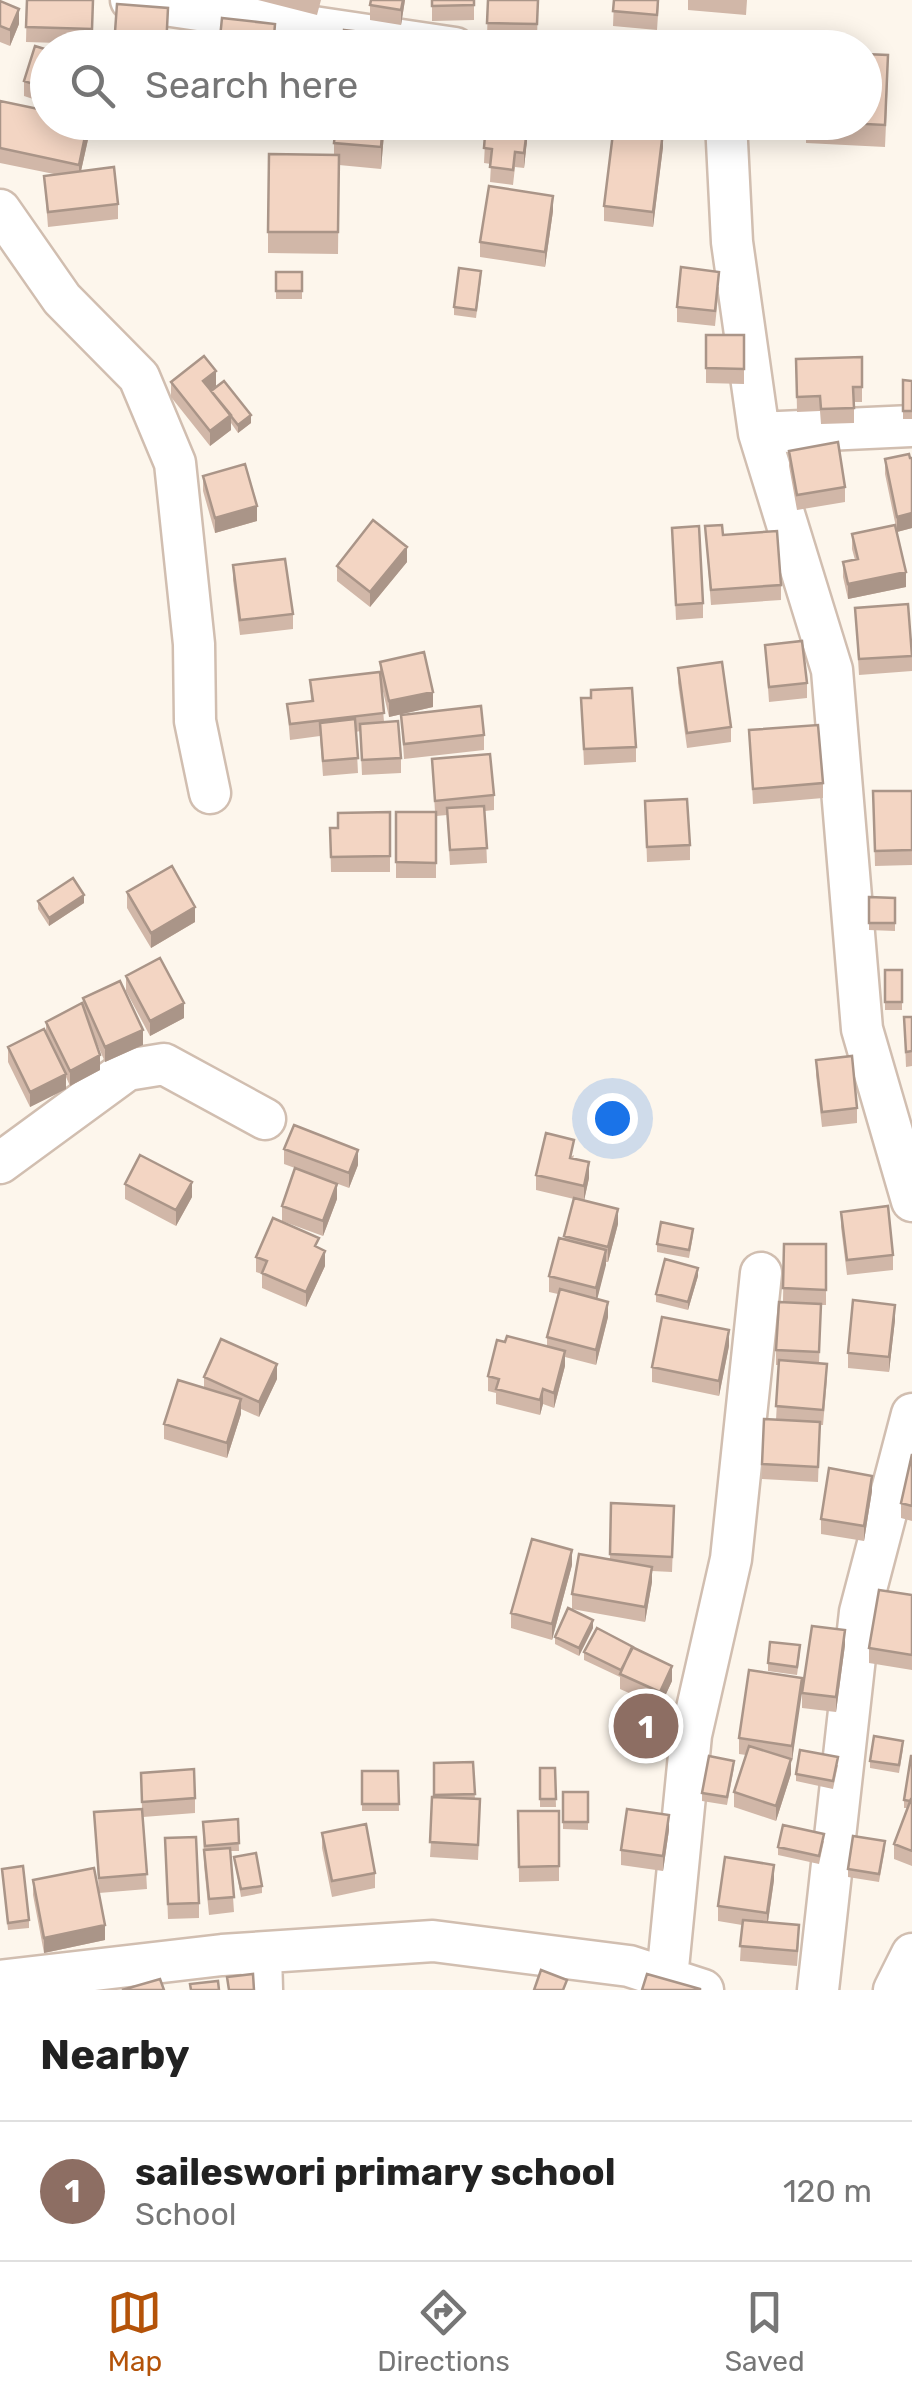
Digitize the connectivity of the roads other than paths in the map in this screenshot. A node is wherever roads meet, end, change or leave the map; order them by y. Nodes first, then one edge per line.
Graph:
1 (131, 0) edge
2 (334, 30) edge
3 (727, 140) edge
4 (0, 210) edge
5 (912, 426) edge
6 (759, 434) junction
7 (210, 793) dead end
8 (265, 1118) dead end
9 (0, 1164) edge
10 (912, 1201) edge
11 (760, 1273) dead end
12 (912, 1414) edge
13 (912, 1954) edge
14 (262, 1971) edge
15 (0, 1981) edge
16 (685, 1984) edge
17 (818, 1990) edge
18 (894, 1990) edge

1 - 2 street
3 - 6 street
4 - 7 street
5 - 6 street
6 - 10 street
8 - 9 street
11 - 16 street
12 - 17 street
13 - 18 street
14 - 15 street
14 - 16 street

